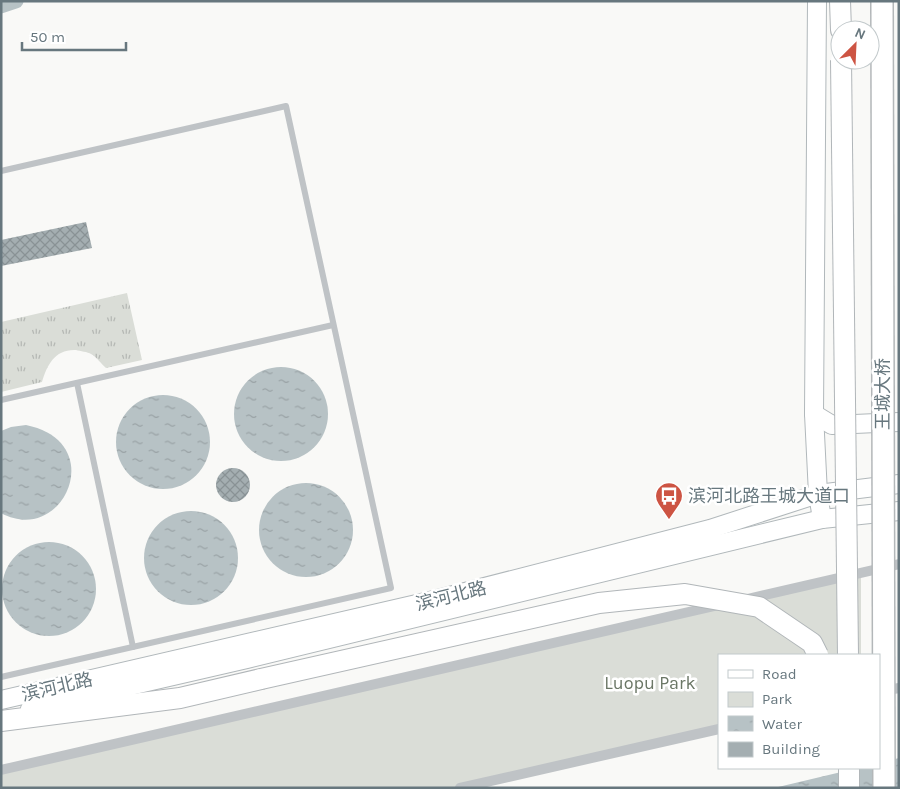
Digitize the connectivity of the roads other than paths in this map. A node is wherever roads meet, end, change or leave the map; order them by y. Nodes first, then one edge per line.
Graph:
1 (817, 1) edge
2 (840, 1) edge
3 (882, 1) edge
4 (841, 20) edge
5 (841, 70) edge
6 (1, 171) edge
7 (333, 325) junction
8 (77, 383) junction
9 (1, 400) edge
10 (814, 414) junction
11 (899, 422) edge
12 (899, 484) edge
13 (818, 494) junction
14 (899, 511) edge
15 (822, 519) junction
16 (899, 564) edge
17 (133, 647) junction
18 (818, 654) edge
19 (848, 654) edge
20 (1, 677) edge
21 (899, 688) edge
22 (880, 692) edge
23 (1, 700) edge
24 (1, 716) edge
25 (1, 721) edge
26 (718, 729) edge
27 (849, 769) edge
28 (1, 770) edge
29 (460, 788) edge
30 (850, 788) edge
31 (884, 788) edge

1 - 10 main road
2 - 4 main road
3 - 31 highway, 王城大桥, bridge
5 - 19 main road, bridge
6 - 7 lane
7 - 8 lane
7 - 17 lane
8 - 9 lane
8 - 17 lane
10 - 11 main road
10 - 13 main road
12 - 13 main road, 滨河北路
13 - 15 main road
13 - 23 main road, 滨河北路
14 - 15 main road, 滨河北路
15 - 24 main road, 滨河北路
16 - 28 street
17 - 20 lane
18 - 25 main road, bridge
21 - 22 street
26 - 29 street
27 - 30 main road

